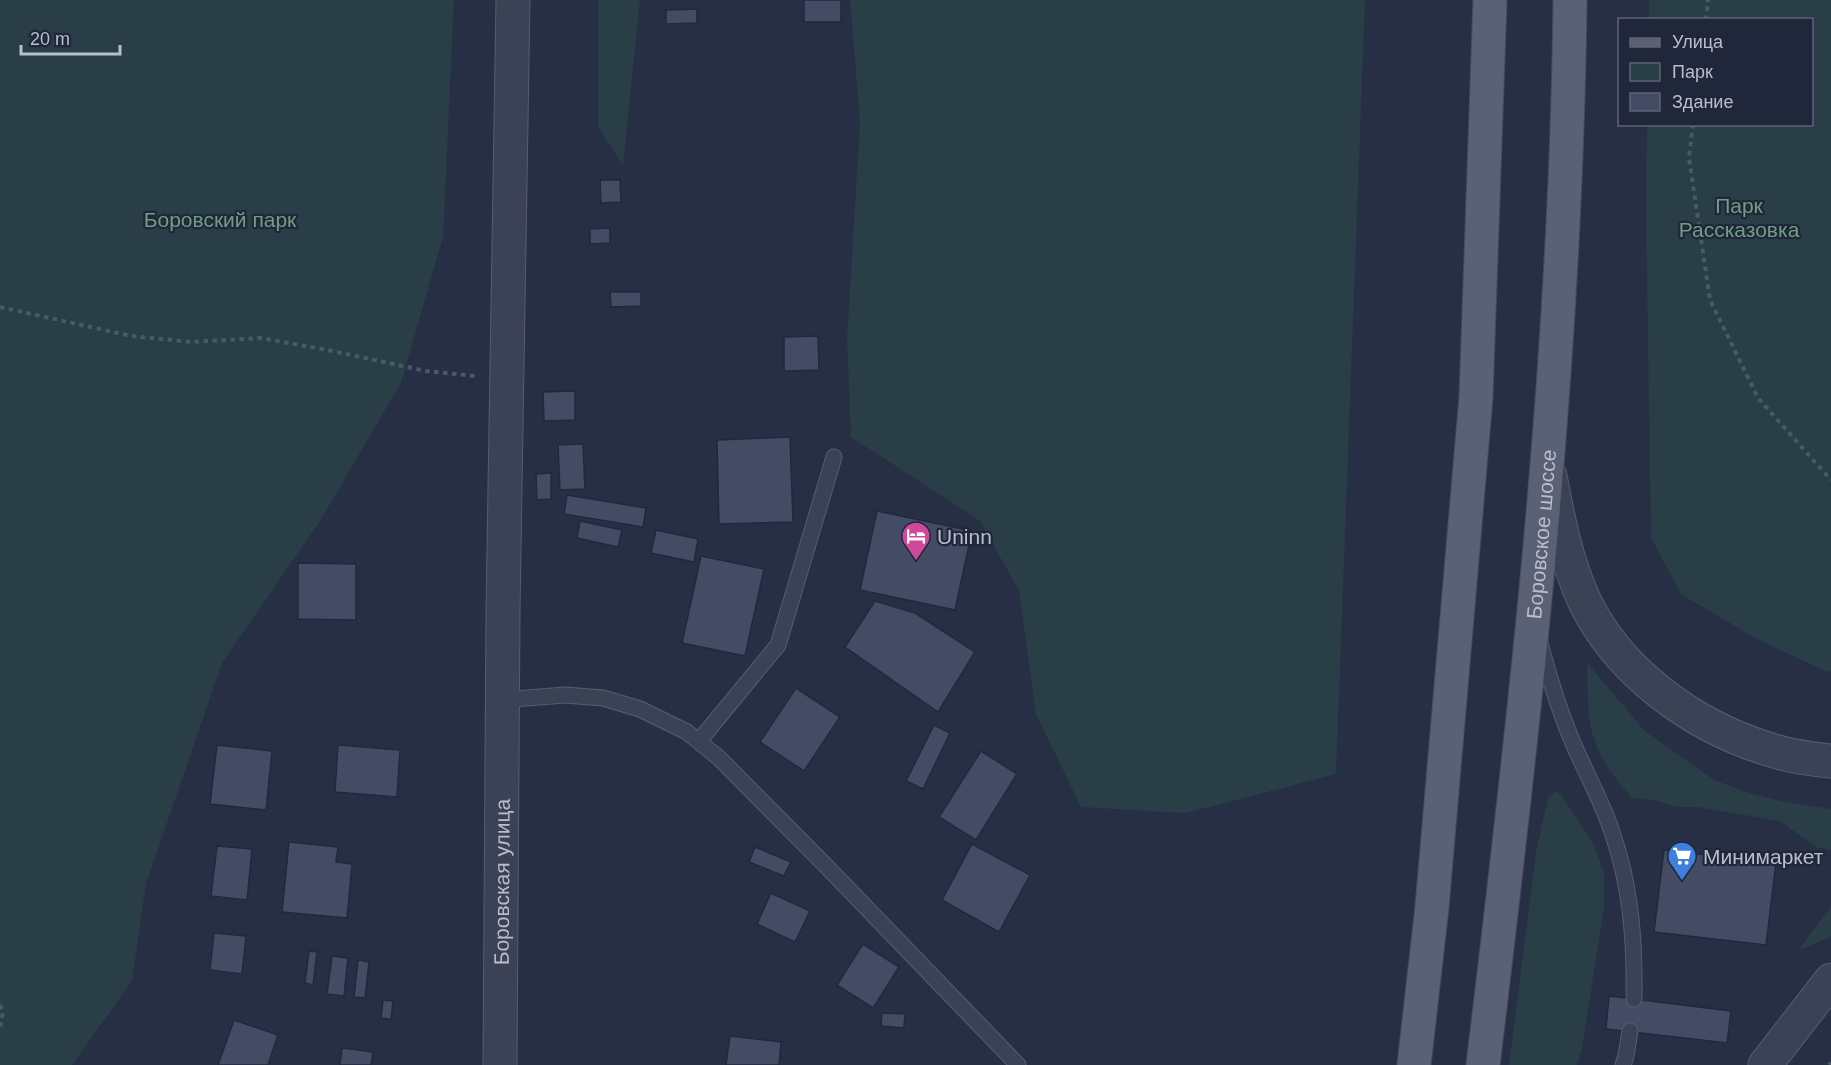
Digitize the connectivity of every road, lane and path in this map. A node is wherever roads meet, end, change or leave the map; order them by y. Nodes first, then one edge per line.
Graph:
1 (513, 0) edge
2 (1490, 0) edge
3 (1570, 0) edge
4 (1708, 0) edge
5 (1706, 18) edge
6 (1693, 126) edge
7 (0, 307) edge
8 (484, 377) dead end
9 (834, 457) dead end
10 (1548, 468) junction
11 (1831, 480) edge
12 (1534, 620) junction
13 (502, 700) junction
14 (699, 741) junction
15 (1831, 761) edge
16 (1831, 980) edge
17 (1634, 999) dead end
18 (0, 1005) edge
19 (0, 1029) edge
20 (1630, 1031) dead end
21 (500, 1065) edge
22 (1018, 1065) edge
23 (1414, 1065) edge
24 (1483, 1065) edge
25 (1623, 1065) edge
26 (1765, 1065) edge

1 - 13 street, Боровская улица
2 - 23 main road
3 - 10 main road, Боровское шоссе
4 - 5 path
6 - 11 path
7 - 8 path
9 - 14 lane
10 - 12 main road, Боровское шоссе
10 - 15 street
12 - 17 lane
12 - 24 main road, Боровское шоссе
13 - 14 lane
13 - 21 street, Боровская улица
14 - 22 lane
16 - 26 street
18 - 19 path
20 - 25 lane

